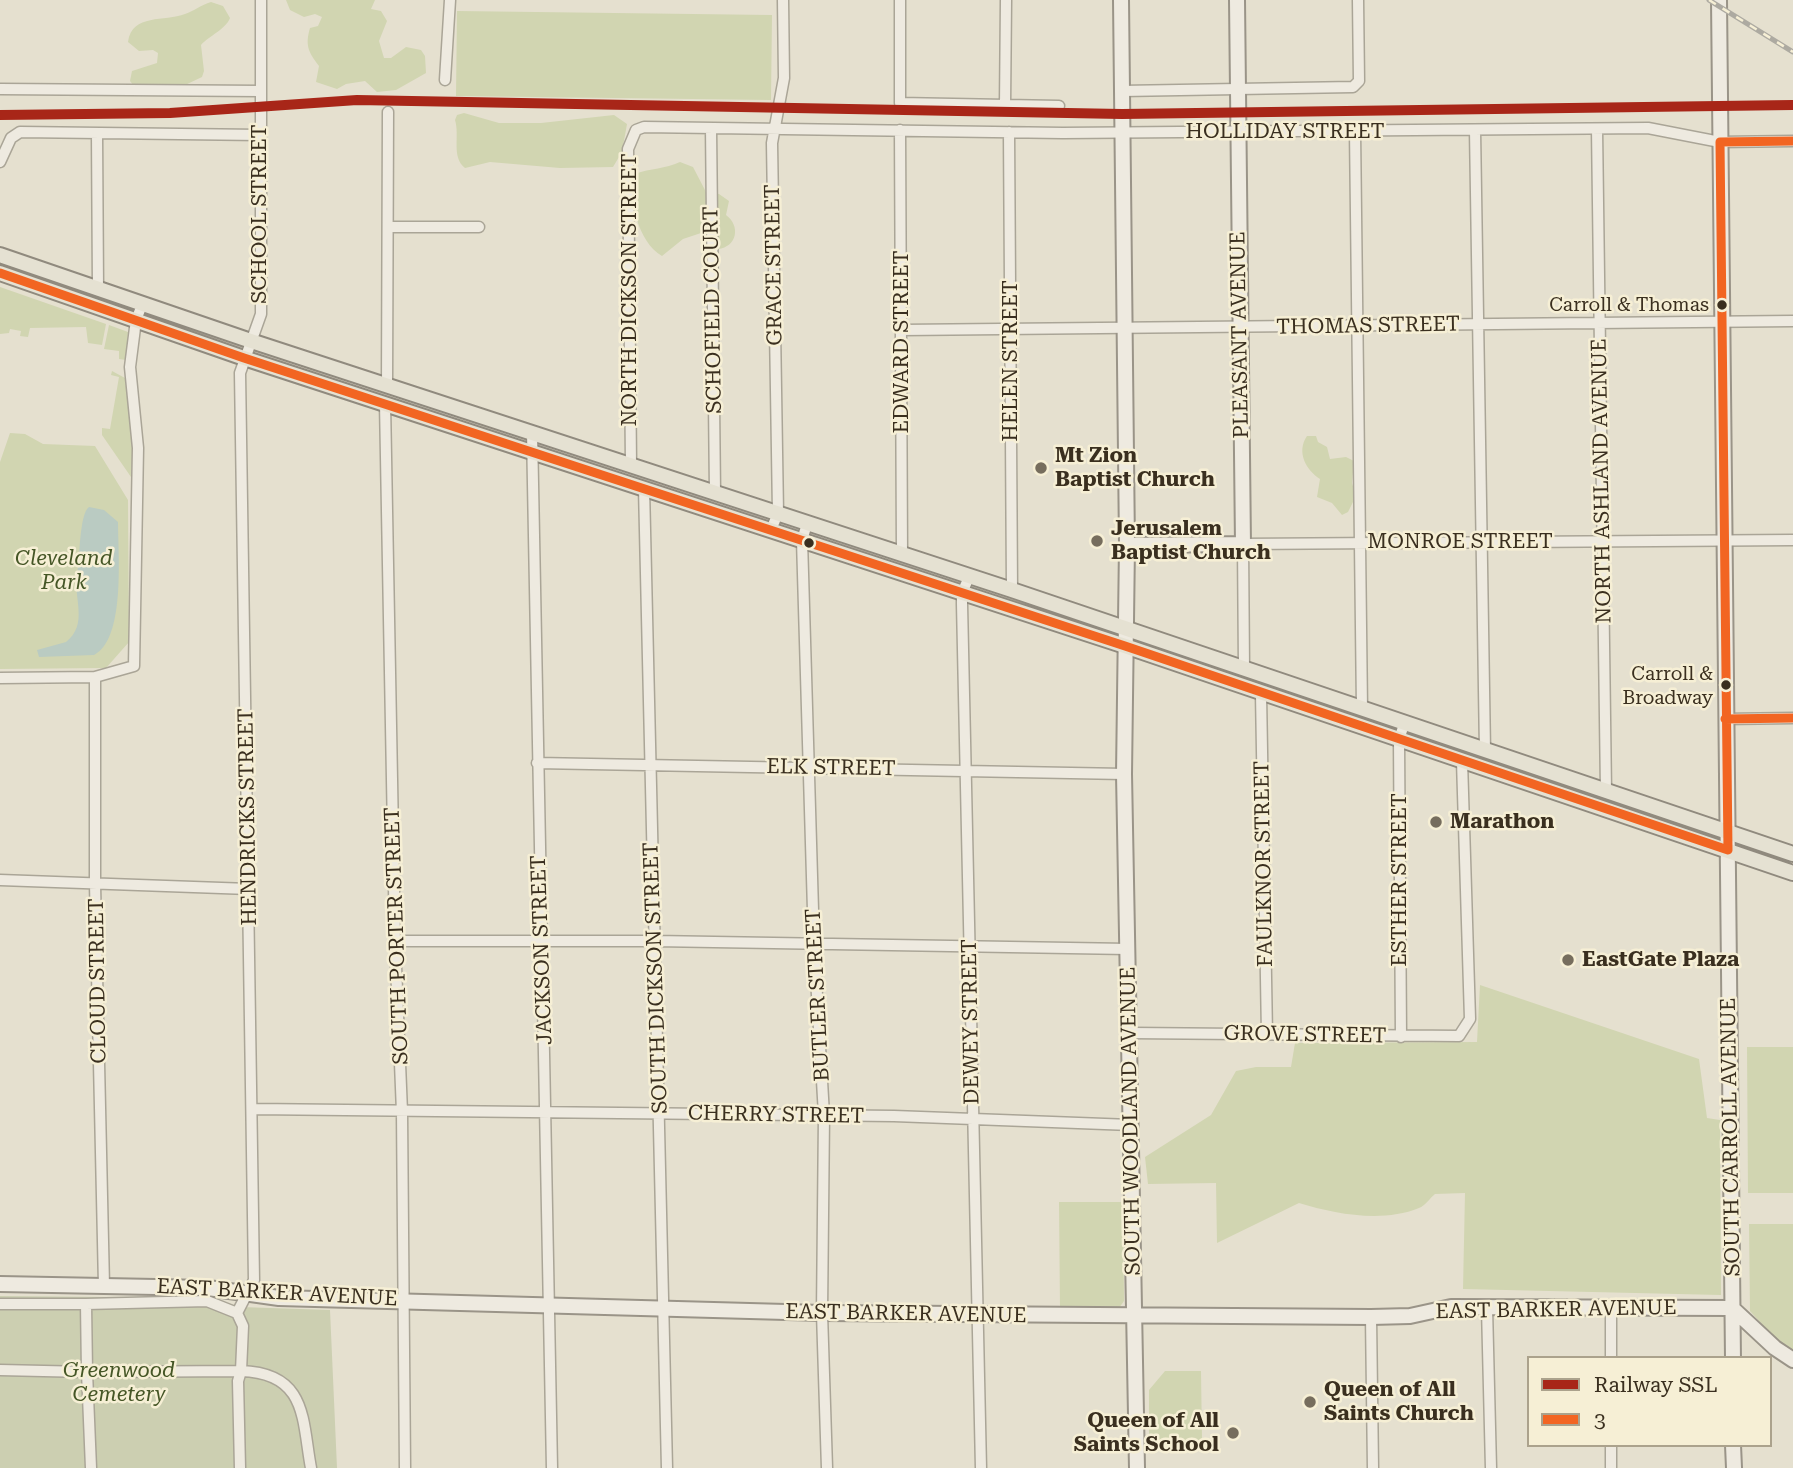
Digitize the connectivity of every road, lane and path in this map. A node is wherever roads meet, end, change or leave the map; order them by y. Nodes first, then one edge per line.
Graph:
1 (261, 0) edge
2 (450, 0) edge
3 (783, 0) edge
4 (900, 0) edge
5 (1006, 0) edge
6 (1121, 0) edge
7 (1237, 0) edge
8 (1358, 0) edge
9 (1719, 0) edge
10 (445, 80) dead end
11 (0, 89) edge
12 (260, 91) junction
13 (1122, 91) junction
14 (1238, 91) junction
15 (1005, 106) junction
16 (1059, 106) dead end
17 (388, 112) dead end
18 (711, 128) junction
19 (775, 129) junction
20 (1597, 129) junction
21 (900, 130) junction
22 (1475, 130) junction
23 (1355, 131) junction
24 (1009, 132) junction
25 (1237, 132) junction
26 (97, 133) junction
27 (1122, 133) junction
28 (260, 135) junction
29 (1793, 141) edge
30 (1720, 142) junction
31 (0, 162) edge
32 (388, 227) junction
33 (479, 227) dead end
34 (0, 255) edge
35 (0, 273) edge
36 (98, 290) junction
37 (142, 304) junction
38 (136, 320) junction
39 (1723, 321) junction
40 (1793, 321) edge
41 (1600, 322) junction
42 (1478, 325) junction
43 (1358, 326) junction
44 (1239, 327) junction
45 (1125, 328) junction
46 (902, 330) junction
47 (1012, 330) junction
48 (251, 341) junction
49 (244, 358) junction
50 (387, 386) junction
51 (385, 403) junction
52 (532, 432) junction
53 (532, 451) junction
54 (631, 465) junction
55 (644, 488) junction
56 (715, 493) junction
57 (778, 513) junction
58 (807, 524) junction
59 (771, 530) junction
60 (802, 540) junction
61 (1793, 540) edge
62 (1724, 541) junction
63 (1604, 542) junction
64 (1362, 543) junction
65 (1483, 543) junction
66 (1243, 544) junction
67 (1127, 545) junction
68 (902, 555) junction
69 (969, 577) junction
70 (1012, 590) junction
71 (962, 593) junction
72 (1125, 629) junction
73 (1125, 646) junction
74 (1244, 669) junction
75 (95, 677) junction
76 (0, 678) edge
77 (1262, 694) junction
78 (1362, 709) junction
79 (1793, 718) edge
80 (1725, 719) junction
81 (1404, 724) junction
82 (1399, 740) junction
83 (1485, 751) junction
84 (1462, 761) junction
85 (537, 762) junction
86 (650, 765) junction
87 (810, 768) junction
88 (964, 771) junction
89 (1124, 774) junction
90 (1606, 791) junction
91 (1728, 832) junction
92 (1728, 850) junction
93 (1793, 854) edge
94 (1793, 873) edge
95 (0, 880) edge
96 (96, 884) junction
97 (249, 889) junction
98 (395, 941) junction
99 (541, 941) junction
100 (655, 941) junction
101 (814, 944) junction
102 (970, 945) junction
103 (1128, 949) junction
104 (1131, 1033) junction
105 (1267, 1035) junction
106 (1401, 1037) junction
107 (254, 1109) junction
108 (402, 1112) junction
109 (547, 1113) junction
110 (660, 1113) junction
111 (824, 1115) junction
112 (974, 1120) junction
113 (1131, 1125) junction
114 (0, 1284) edge
115 (104, 1286) junction
116 (247, 1293) junction
117 (405, 1300) junction
118 (0, 1304) edge
119 (86, 1304) junction
120 (549, 1307) junction
121 (1487, 1308) junction
122 (1611, 1308) junction
123 (1732, 1308) junction
124 (665, 1309) junction
125 (237, 1313) junction
126 (822, 1313) junction
127 (978, 1315) junction
128 (1135, 1317) junction
129 (1371, 1317) junction
130 (1611, 1356) edge
131 (1733, 1356) edge
132 (1793, 1360) edge
133 (0, 1370) edge
134 (242, 1371) junction
135 (87, 1372) junction
136 (1611, 1447) edge
137 (1733, 1447) edge
138 (91, 1468) edge
139 (240, 1468) edge
140 (311, 1468) edge
141 (405, 1468) edge
142 (552, 1468) edge
143 (667, 1468) edge
144 (827, 1468) edge
145 (981, 1468) edge
146 (1137, 1468) edge
147 (1373, 1468) edge
148 (1492, 1468) edge
149 (1611, 1468) edge
150 (1734, 1468) edge

1 - 12 street, SCHOOL STREET
2 - 10 street
3 - 19 street, GRACE STREET
4 - 15 street
5 - 15 street
6 - 13 street, SOUTH WOODLAND AVENUE
7 - 14 street, PLEASANT AVENUE
8 - 14 street
9 - 30 street, SOUTH CARROLL AVENUE
11 - 12 street
12 - 28 street, SCHOOL STREET
13 - 14 street
13 - 27 street, SOUTH WOODLAND AVENUE
14 - 25 street, PLEASANT AVENUE
15 - 16 street
17 - 32 street
18 - 19 street, NORTH DICKSON STREET
18 - 54 street, NORTH DICKSON STREET
18 - 56 street, SCHOFIELD COURT
19 - 21 street, HOLLIDAY STREET
19 - 57 street, GRACE STREET
20 - 22 street, HOLLIDAY STREET
20 - 30 street, HOLLIDAY STREET
20 - 41 street, NORTH ASHLAND AVENUE
21 - 24 street, HOLLIDAY STREET
21 - 46 street, EDWARD STREET
22 - 23 street, HOLLIDAY STREET
22 - 42 street
23 - 25 street, HOLLIDAY STREET
23 - 43 street
24 - 27 street, HOLLIDAY STREET
24 - 47 street, HELEN STREET
25 - 27 street, HOLLIDAY STREET
25 - 44 street, PLEASANT AVENUE
26 - 28 street
26 - 31 street
26 - 36 street
27 - 45 street, SOUTH WOODLAND AVENUE
28 - 48 street, SCHOOL STREET
29 - 30 street, HOLLIDAY STREET
30 - 39 street, SOUTH CARROLL AVENUE
32 - 33 street
32 - 50 street
34 - 36 main road
35 - 38 main road
36 - 37 main road
37 - 38 street
37 - 48 main road
38 - 49 main road
38 - 75 street
39 - 40 street, THOMAS STREET
39 - 41 street, THOMAS STREET
39 - 62 street, SOUTH CARROLL AVENUE
41 - 42 street, THOMAS STREET
41 - 63 street, NORTH ASHLAND AVENUE
42 - 43 street, THOMAS STREET
42 - 65 street
43 - 44 street, THOMAS STREET
43 - 64 street
44 - 45 street, THOMAS STREET
44 - 66 street, PLEASANT AVENUE
45 - 47 street, THOMAS STREET
45 - 67 street, SOUTH WOODLAND AVENUE
46 - 47 street, THOMAS STREET
46 - 68 street, EDWARD STREET
47 - 70 street, HELEN STREET
48 - 49 street, HENDRICKS STREET
48 - 50 main road
49 - 51 main road
49 - 97 street, HENDRICKS STREET
50 - 52 main road
51 - 53 main road
51 - 98 street, SOUTH PORTER STREET
52 - 53 street, JACKSON STREET
52 - 54 main road
53 - 55 main road
53 - 85 street, JACKSON STREET
54 - 56 main road
55 - 59 main road
55 - 86 street, SOUTH DICKSON STREET
56 - 57 main road
57 - 58 main road
57 - 59 street, GRACE STREET
58 - 60 street, BUTLER STREET
58 - 68 main road
59 - 60 main road
60 - 71 main road
60 - 87 street, BUTLER STREET
61 - 62 street, MONROE STREET
62 - 63 street, MONROE STREET
62 - 80 street, SOUTH CARROLL AVENUE
63 - 65 street, MONROE STREET
63 - 90 street, NORTH ASHLAND AVENUE
64 - 65 street, MONROE STREET
64 - 66 street, MONROE STREET
64 - 78 street
65 - 83 street
66 - 67 street, MONROE STREET
66 - 74 street, PLEASANT AVENUE
67 - 72 street, SOUTH WOODLAND AVENUE
68 - 69 main road
69 - 70 main road
69 - 71 street, DEWEY STREET
70 - 72 main road
71 - 73 main road
71 - 88 street, DEWEY STREET
72 - 73 street, SOUTH WOODLAND AVENUE
72 - 74 main road
73 - 77 main road
73 - 89 street, SOUTH WOODLAND AVENUE
74 - 78 main road
75 - 76 street
75 - 96 street, CLOUD STREET
77 - 82 main road
77 - 105 street, FAULKNOR STREET
78 - 81 main road
79 - 80 street
80 - 91 street, SOUTH CARROLL AVENUE
81 - 82 street, ESTHER STREET
81 - 83 main road
82 - 84 main road
82 - 106 street, ESTHER STREET
83 - 90 main road
84 - 92 main road
84 - 106 street, GROVE STREET
85 - 86 street, ELK STREET
85 - 99 street, JACKSON STREET
86 - 87 street, ELK STREET
86 - 100 street, SOUTH DICKSON STREET
87 - 88 street, ELK STREET
87 - 101 street, BUTLER STREET
88 - 89 street, ELK STREET
88 - 102 street, DEWEY STREET
89 - 103 street, SOUTH WOODLAND AVENUE
90 - 91 main road
91 - 92 street, SOUTH CARROLL AVENUE
91 - 93 main road
92 - 94 main road
92 - 123 street, SOUTH CARROLL AVENUE
95 - 96 street
96 - 97 street
96 - 115 street, CLOUD STREET
97 - 107 street, HENDRICKS STREET
98 - 99 street
98 - 108 street, SOUTH PORTER STREET
99 - 100 street
99 - 109 street, JACKSON STREET
100 - 101 street
100 - 110 street, SOUTH DICKSON STREET
101 - 102 street
101 - 111 street, BUTLER STREET
102 - 103 street
102 - 112 street, DEWEY STREET
103 - 104 street, SOUTH WOODLAND AVENUE
104 - 105 street, GROVE STREET
104 - 113 street, SOUTH WOODLAND AVENUE
105 - 106 street, GROVE STREET
107 - 108 street, CHERRY STREET
107 - 116 street, HENDRICKS STREET
108 - 109 street, CHERRY STREET
108 - 117 street, SOUTH PORTER STREET
109 - 110 street, CHERRY STREET
109 - 120 street, JACKSON STREET
110 - 111 street, CHERRY STREET
110 - 124 street, SOUTH DICKSON STREET
111 - 112 street, CHERRY STREET
111 - 126 street, BUTLER STREET
112 - 113 street, CHERRY STREET
112 - 127 street, DEWEY STREET
113 - 128 street, SOUTH WOODLAND AVENUE
114 - 115 street, EAST BARKER AVENUE
115 - 116 street, EAST BARKER AVENUE
116 - 117 street, EAST BARKER AVENUE
116 - 125 street, HENDRICKS STREET
117 - 120 street, EAST BARKER AVENUE
117 - 141 street, SOUTH PORTER STREET
118 - 119 street
119 - 125 street
119 - 135 street
120 - 124 street, EAST BARKER AVENUE
120 - 142 street, JACKSON STREET
121 - 122 street, EAST BARKER AVENUE
121 - 129 street, EAST BARKER AVENUE
121 - 148 street
122 - 123 street, EAST BARKER AVENUE
122 - 130 street
123 - 131 street, SOUTH CARROLL AVENUE
123 - 132 street
124 - 126 street, EAST BARKER AVENUE
124 - 143 street, SOUTH DICKSON STREET
125 - 134 street
126 - 127 street, EAST BARKER AVENUE
126 - 144 street, BUTLER STREET
127 - 128 street, EAST BARKER AVENUE
127 - 145 street, DEWEY STREET
128 - 129 street, EAST BARKER AVENUE
128 - 146 street, SOUTH WOODLAND AVENUE
129 - 147 street
133 - 135 street
134 - 135 street
134 - 139 street
134 - 140 street
135 - 138 street
136 - 149 street
137 - 150 street

